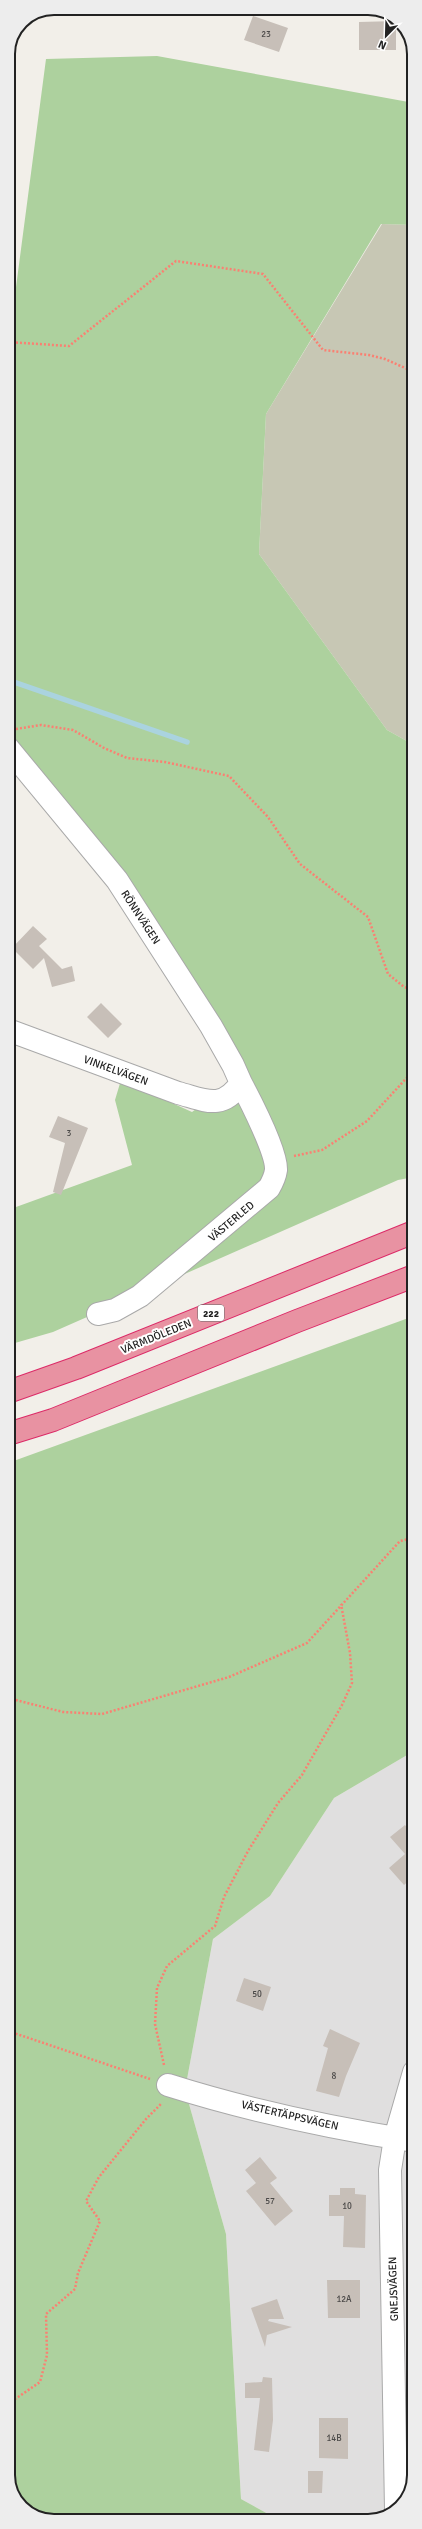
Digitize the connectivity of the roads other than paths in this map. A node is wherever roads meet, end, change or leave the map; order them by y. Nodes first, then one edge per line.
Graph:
1 (15, 756) edge
2 (15, 1033) edge
3 (241, 1084) junction
4 (407, 1235) edge
5 (407, 1279) edge
6 (98, 1314) dead end
7 (15, 1390) edge
8 (15, 1432) edge
9 (168, 2085) road end
10 (407, 2120) edge
11 (404, 2140) edge
12 (396, 2502) edge

1 - 3 street, RÖNNVÄGEN
2 - 3 street, VINKELVÄGEN
3 - 6 street, VÄSTERLED
4 - 7 highway, VÄRMDÖLEDEN / 222
5 - 8 highway
9 - 11 street, VÄSTERTÄPPSVÄGEN
10 - 11 street, GNEJSVÄGEN
11 - 12 street, GNEJSVÄGEN

